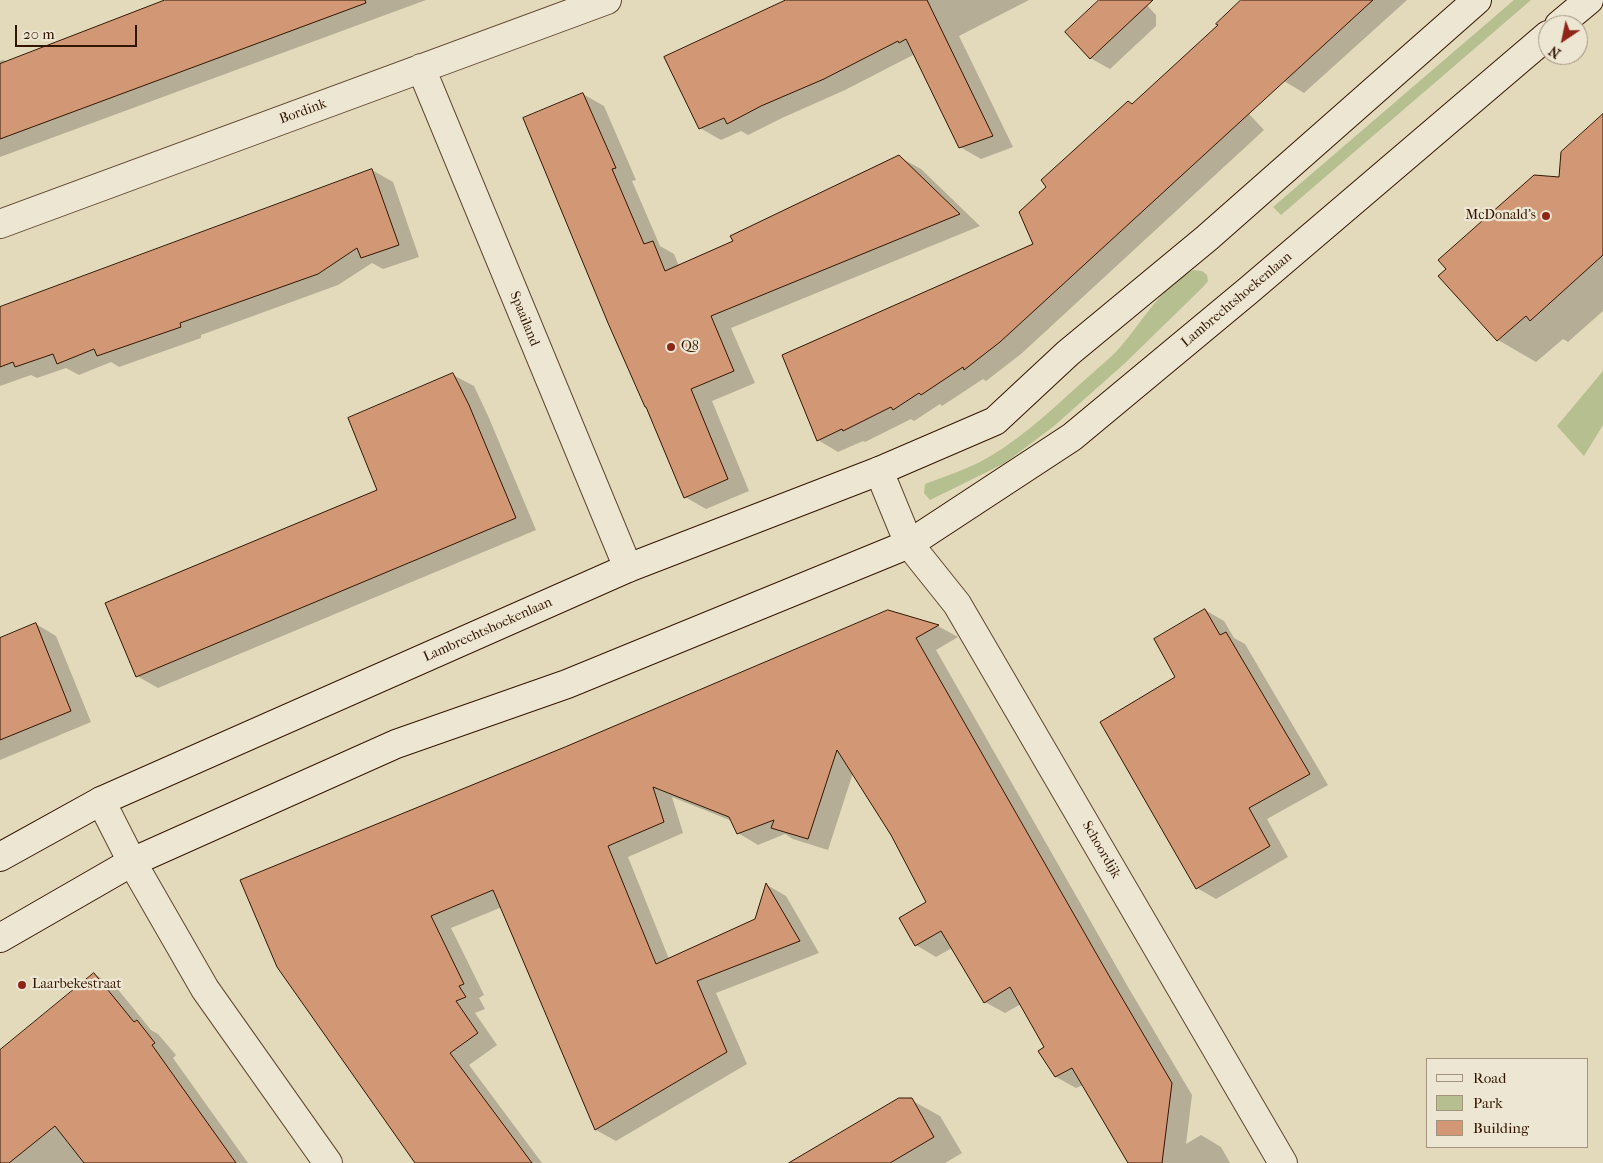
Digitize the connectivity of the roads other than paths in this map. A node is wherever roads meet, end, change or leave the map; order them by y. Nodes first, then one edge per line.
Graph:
1 (607, 0) edge
2 (1477, 0) edge
3 (1589, 0) edge
4 (1571, 15) edge
5 (1538, 44) edge
6 (421, 68) junction
7 (0, 224) edge
8 (879, 472) junction
9 (909, 544) junction
10 (628, 568) junction
11 (101, 801) junction
12 (0, 857) edge
13 (132, 862) junction
14 (0, 938) edge
15 (328, 1163) edge
16 (1283, 1163) edge

1 - 6 street, Bordink
2 - 8 street, Lambrechtshoekenlaan
3 - 4 street
5 - 9 street, Lambrechtshoekenlaan
6 - 7 street, Bordink
6 - 10 street, Spaailand
8 - 9 street
8 - 10 street, Lambrechtshoekenlaan
9 - 13 street, Lambrechtshoekenlaan
9 - 16 street, Schoordijk
10 - 11 street, Lambrechtshoekenlaan
11 - 12 street, Lambrechtshoekenlaan
11 - 13 street
13 - 14 street, Lambrechtshoekenlaan
13 - 15 street

